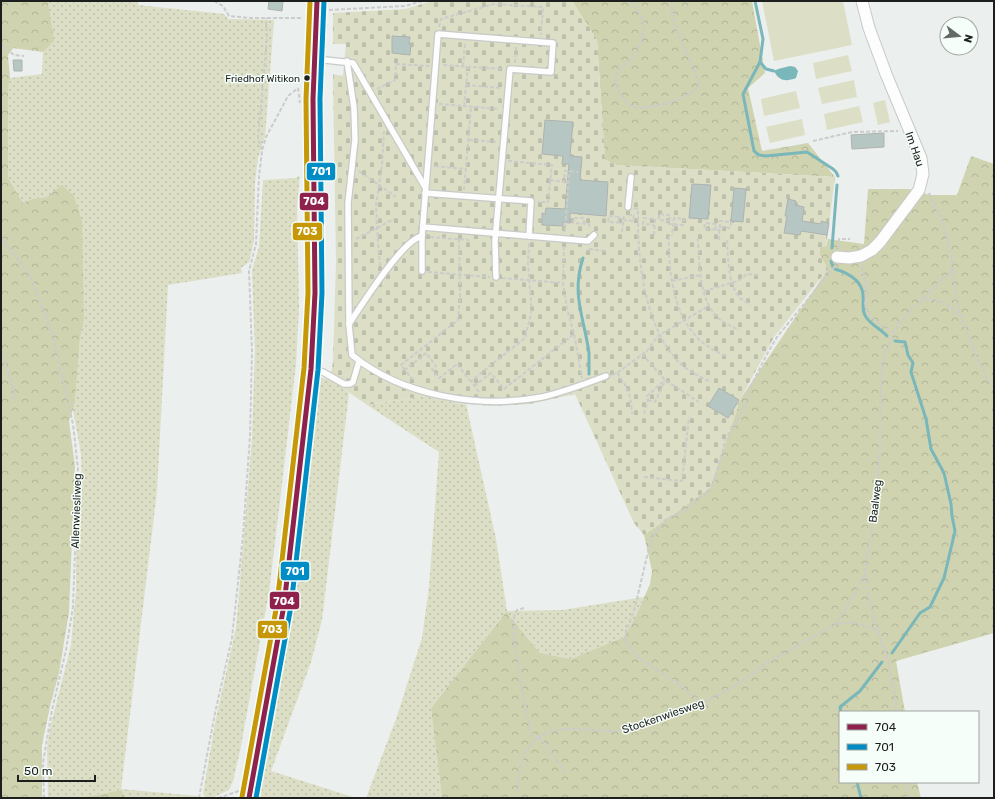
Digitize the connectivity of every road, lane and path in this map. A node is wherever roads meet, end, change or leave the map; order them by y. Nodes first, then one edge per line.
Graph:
1 (214, 1) edge
2 (317, 1) edge
3 (423, 1) edge
4 (630, 1) edge
5 (668, 1) edge
6 (862, 1) edge
7 (672, 2) edge
8 (329, 10) dead end
9 (266, 18) junction
10 (303, 18) dead end
11 (438, 34) junction
12 (466, 36) junction
13 (517, 40) junction
14 (540, 42) junction
15 (1, 45) edge
16 (24, 56) dead end
17 (314, 59) junction
18 (347, 61) junction
19 (435, 66) junction
20 (463, 66) junction
21 (468, 66) junction
22 (512, 69) junction
23 (466, 85) junction
24 (298, 88) dead end
25 (508, 89) junction
26 (371, 92) junction
27 (432, 104) junction
28 (464, 106) junction
29 (471, 107) junction
30 (506, 110) junction
31 (384, 116) junction
32 (910, 131) junction
33 (468, 140) junction
34 (813, 141) dead end
35 (503, 142) junction
36 (262, 151) junction
37 (502, 160) junction
38 (428, 165) junction
39 (353, 167) junction
40 (466, 169) junction
41 (569, 172) junction
42 (578, 172) dead end
43 (631, 177) dead end
44 (550, 180) junction
45 (379, 185) junction
46 (425, 190) junction
47 (930, 194) dead end
48 (464, 196) junction
49 (396, 197) dead end
50 (498, 199) junction
51 (531, 201) junction
52 (628, 208) dead end
53 (638, 209) dead end
54 (394, 219) dead end
55 (670, 221) junction
56 (623, 222) junction
57 (618, 223) junction
58 (565, 224) dead end
59 (584, 224) junction
60 (673, 224) junction
61 (654, 226) junction
62 (422, 227) junction
63 (377, 228) junction
64 (720, 229) junction
65 (460, 230) junction
66 (715, 230) junction
67 (622, 232) dead end
68 (496, 233) junction
69 (654, 235) dead end
70 (422, 236) junction
71 (529, 236) junction
72 (594, 236) joint
73 (669, 236) dead end
74 (672, 236) dead end
75 (1, 238) edge
76 (698, 238) dead end
77 (564, 239) junction
78 (850, 239) dead end
79 (719, 240) dead end
80 (727, 240) dead end
81 (348, 243) junction
82 (861, 256) junction
83 (837, 257) junction
84 (952, 270) junction
85 (422, 271) dead end
86 (701, 275) junction
87 (759, 275) dead end
88 (381, 276) junction
89 (496, 277) dead end
90 (672, 281) junction
91 (732, 283) junction
92 (704, 291) junction
93 (922, 300) junction
94 (750, 305) dead end
95 (709, 306) junction
96 (962, 319) junction
97 (684, 320) junction
98 (349, 325) junction
99 (739, 330) dead end
100 (894, 332) junction
101 (574, 334) junction
102 (659, 335) junction
103 (1, 350) edge
104 (642, 354) junction
105 (725, 356) dead end
106 (359, 361) junction
107 (311, 369) junction
108 (405, 370) junction
109 (617, 373) junction
110 (606, 376) joint
111 (665, 380) junction
112 (471, 381) junction
113 (711, 382) dead end
114 (583, 385) junction
115 (474, 386) junction
116 (421, 390) junction
117 (994, 390) edge
118 (648, 400) junction
119 (486, 401) junction
120 (699, 402) dead end
121 (14, 404) dead end
122 (632, 414) dead end
123 (644, 414) dead end
124 (689, 417) dead end
125 (644, 477) dead end
126 (865, 573) junction
127 (524, 608) dead end
128 (836, 625) junction
129 (878, 632) junction
130 (703, 703) junction
131 (897, 711) edge
132 (539, 736) junction
133 (535, 740) junction
134 (567, 775) dead end
135 (908, 783) edge
136 (243, 795) edge
137 (44, 798) edge
138 (199, 798) edge
139 (218, 798) edge
140 (518, 798) edge
141 (908, 798) edge

1 - 9 path
2 - 17 main road
3 - 8 path
4 - 7 path
5 - 7 path
6 - 32 street, Im Hau
9 - 10 path
9 - 36 path
11 - 12 lane
11 - 14 path
11 - 19 lane
12 - 13 lane
12 - 20 path
13 - 14 lane
13 - 22 path
14 - 22 lane
15 - 16 path
17 - 18 lane
17 - 107 main road
18 - 26 lane
18 - 39 lane
19 - 20 path
19 - 26 path
19 - 27 lane
20 - 21 path
21 - 22 path
21 - 23 path
22 - 25 lane
23 - 25 path
23 - 28 path
24 - 36 path
25 - 30 lane
26 - 31 lane
27 - 28 path
27 - 38 lane
28 - 29 path
29 - 30 path
29 - 33 path
30 - 35 lane
31 - 45 path
31 - 46 lane
32 - 34 path
32 - 82 street, Im Hau
33 - 35 path
33 - 40 path
35 - 37 lane
36 - 138 path
37 - 44 path
37 - 50 lane
38 - 40 path
38 - 46 lane
39 - 45 path
39 - 81 lane
40 - 48 path
41 - 42 path
41 - 44 path
41 - 58 path
43 - 52 lane
44 - 51 path
45 - 49 path
45 - 63 path
46 - 48 lane
46 - 62 lane
47 - 84 path
48 - 50 lane
50 - 51 lane
50 - 68 lane
51 - 71 lane
53 - 102 path
54 - 63 path
55 - 55 path
55 - 60 path
56 - 56 path
56 - 57 path
56 - 67 path
57 - 57 path
59 - 59 path
59 - 72 path
60 - 60 path
60 - 74 path
61 - 61 path
61 - 69 path
62 - 65 lane
62 - 70 lane
63 - 81 path
63 - 88 path
64 - 64 path
64 - 66 path
64 - 79 path
65 - 68 lane
65 - 108 path
66 - 66 path
68 - 71 lane
68 - 89 lane
70 - 85 lane
70 - 88 lane
71 - 77 lane
71 - 112 path
72 - 77 lane
73 - 90 path
75 - 137 path, Allenwiesliweg
76 - 86 path
77 - 101 path
78 - 83 path
80 - 91 path
81 - 98 lane
82 - 83 street
82 - 100 path
83 - 130 path
84 - 93 path, Baalweg
84 - 96 path
86 - 90 path
86 - 92 path
87 - 91 path
88 - 98 lane
90 - 97 path
91 - 92 path
91 - 94 path
92 - 95 path
93 - 96 path
93 - 100 path, Baalweg
95 - 97 path
95 - 99 path
96 - 117 path
97 - 102 path
97 - 105 path
98 - 106 lane
100 - 126 path, Baalweg
101 - 114 path
101 - 115 path
102 - 104 path
102 - 113 path
103 - 121 path
104 - 109 path
104 - 111 path
106 - 107 lane
106 - 116 lane
107 - 136 main road
108 - 112 path
108 - 116 path
109 - 110 path
109 - 122 path
110 - 114 lane
111 - 118 path
111 - 118 path
111 - 120 path
112 - 115 path
114 - 119 lane
115 - 119 path
116 - 119 lane
118 - 123 path
124 - 125 path
126 - 128 path
126 - 129 path, Baalweg
127 - 133 path
128 - 129 path, Stockenwiesweg
128 - 130 path, Stockenwiesweg
129 - 131 path, Baalweg
130 - 132 path, Stockenwiesweg
132 - 133 path, Stockenwiesweg
132 - 134 path
133 - 140 path, Stockenwiesweg
135 - 141 path
136 - 139 path

